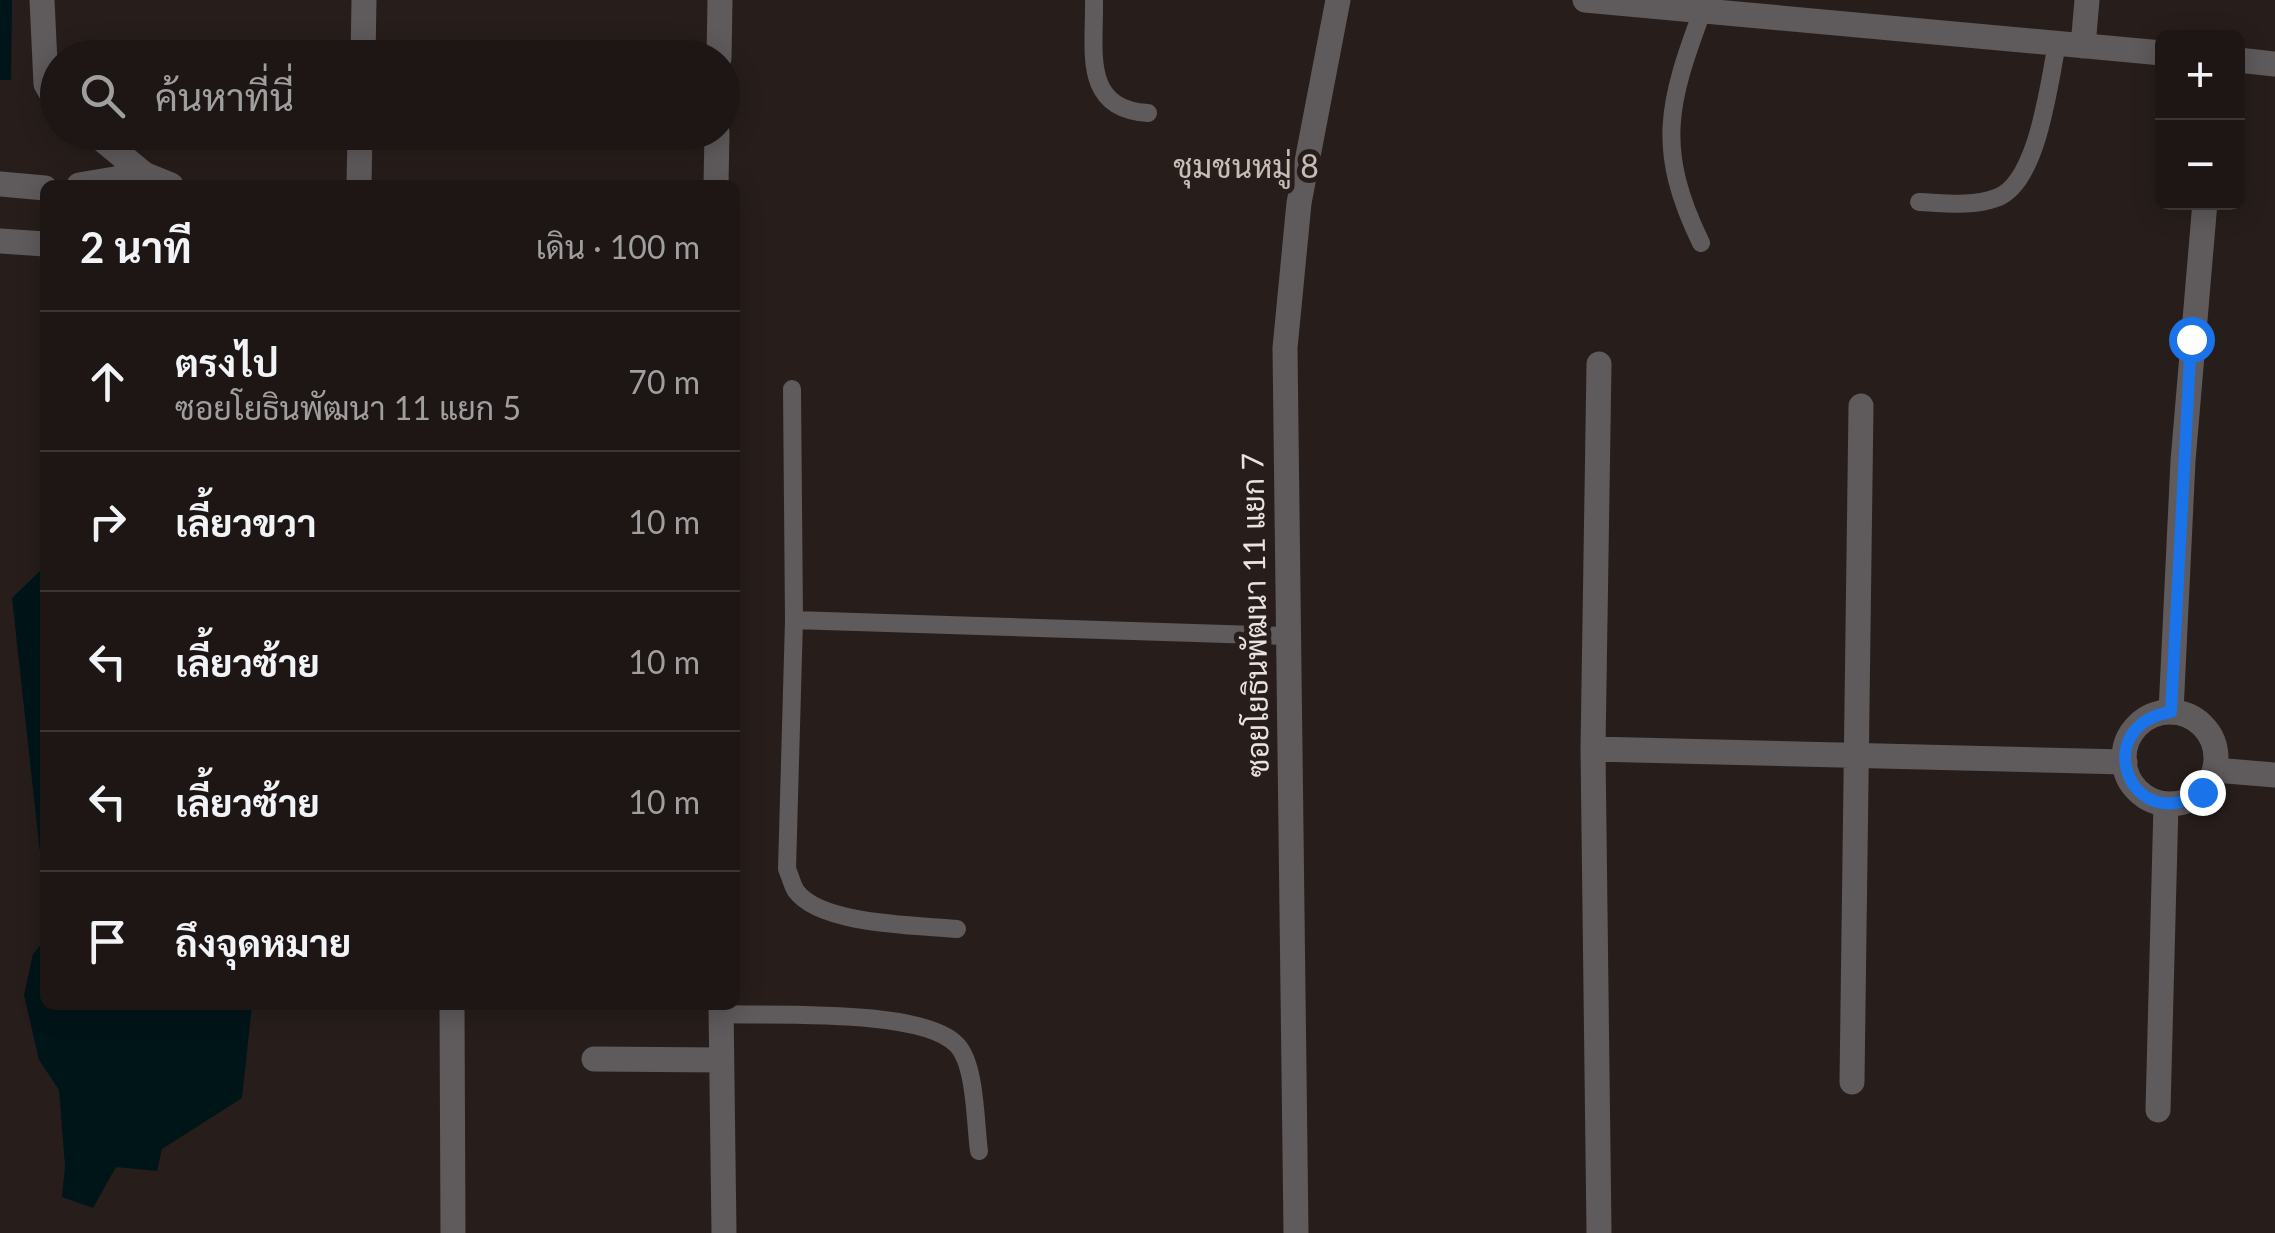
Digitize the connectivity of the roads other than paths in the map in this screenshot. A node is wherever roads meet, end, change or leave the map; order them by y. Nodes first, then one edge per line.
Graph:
1 (42, 0) edge
2 (364, 0) edge
3 (720, 0) edge
4 (1094, 0) edge
5 (1338, 0) edge
6 (1585, 0) edge
7 (2086, 0) edge
8 (1660, 2) edge
9 (1703, 9) junction
10 (44, 40) edge
11 (363, 40) edge
12 (719, 40) edge
13 (2070, 45) junction
14 (2155, 52) edge
15 (2245, 61) edge
16 (2275, 64) edge
17 (1148, 113) dead end
18 (115, 150) edge
19 (360, 150) edge
20 (717, 150) edge
21 (144, 174) junction
22 (109, 180) edge
23 (159, 180) edge
24 (359, 180) edge
25 (716, 180) edge
26 (0, 184) edge
27 (40, 188) edge
28 (1919, 202) dead end
29 (2204, 210) edge
30 (0, 241) edge
31 (1702, 242) dead end
32 (40, 244) edge
33 (1599, 364) dead end
34 (792, 389) dead end
35 (1861, 406) dead end
36 (794, 620) junction
37 (1289, 636) junction
38 (2171, 712) junction
39 (1594, 750) junction
40 (1855, 753) junction
41 (2124, 762) junction
42 (2215, 770) junction
43 (2275, 775) edge
44 (2166, 804) junction
45 (957, 930) dead end
46 (452, 1010) edge
47 (721, 1010) edge
48 (594, 1059) dead end
49 (721, 1060) junction
50 (1852, 1082) dead end
51 (2158, 1110) dead end
52 (979, 1151) dead end
53 (453, 1233) edge
54 (724, 1233) edge
55 (1296, 1233) edge
56 (1599, 1233) edge

1 - 10 street
2 - 11 street
3 - 12 street
4 - 17 lane
5 - 37 street, ซอยโยธินพัฒนา 11 แยก 7
6 - 8 street
7 - 13 street
8 - 9 street
9 - 13 street
9 - 31 lane
13 - 14 street
13 - 28 lane
15 - 16 street
18 - 21 street
19 - 24 street
20 - 25 street
21 - 22 street
21 - 23 street
26 - 27 street
29 - 38 street
30 - 32 street
33 - 39 street
34 - 36 lane
35 - 40 street
36 - 37 lane
36 - 45 lane
37 - 55 street, ซอยโยธินพัฒนา 11 แยก 7
38 - 41 street
38 - 42 street
39 - 40 street
39 - 56 street
40 - 41 street
40 - 50 street
41 - 44 street
42 - 43 street
42 - 44 street
44 - 51 street
46 - 53 street
47 - 49 street
47 - 52 lane
48 - 49 street
49 - 54 street

